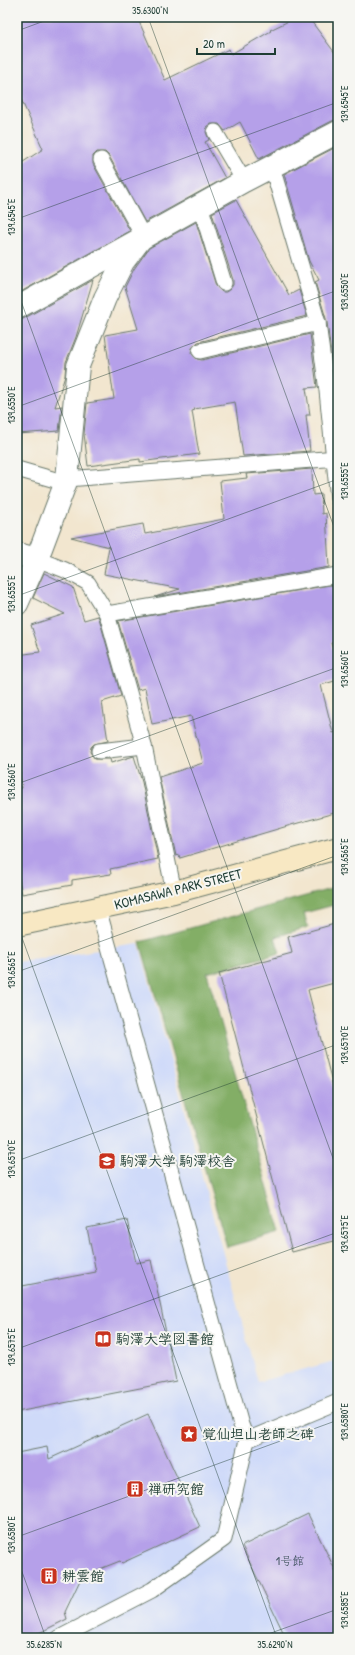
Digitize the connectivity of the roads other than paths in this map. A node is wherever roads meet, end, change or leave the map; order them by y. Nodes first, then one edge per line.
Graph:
1 (215, 132) dead end
2 (338, 132) edge
3 (101, 160) dead end
4 (272, 167) junction
5 (244, 181) junction
6 (200, 205) junction
7 (143, 236) junction
8 (224, 283) dead end
9 (17, 308) edge
10 (318, 323) junction
11 (200, 352) dead end
12 (336, 458) edge
13 (17, 469) edge
14 (67, 481) junction
15 (338, 499) edge
16 (27, 556) edge
17 (338, 575) edge
18 (17, 604) edge
19 (108, 614) junction
20 (144, 746) junction
21 (100, 751) dead end
22 (338, 848) edge
23 (174, 892) junction
24 (98, 908) junction
25 (17, 925) edge
26 (338, 1402) edge
27 (247, 1440) junction
28 (59, 1638) edge

1 - 5 lane
2 - 4 street
3 - 7 lane
4 - 5 street
4 - 10 lane
5 - 6 street
6 - 7 street
6 - 8 lane
7 - 9 street
7 - 14 street
10 - 11 lane
10 - 12 lane
12 - 14 lane
12 - 15 lane
13 - 14 lane
14 - 16 street
16 - 18 street
16 - 19 lane
17 - 19 lane
19 - 20 lane
20 - 21 lane
20 - 23 lane
22 - 23 street, KOMASAWA PARK STREET
23 - 24 street, KOMASAWA PARK STREET
24 - 25 street, KOMASAWA PARK STREET
24 - 27 lane
26 - 27 lane
27 - 28 lane

